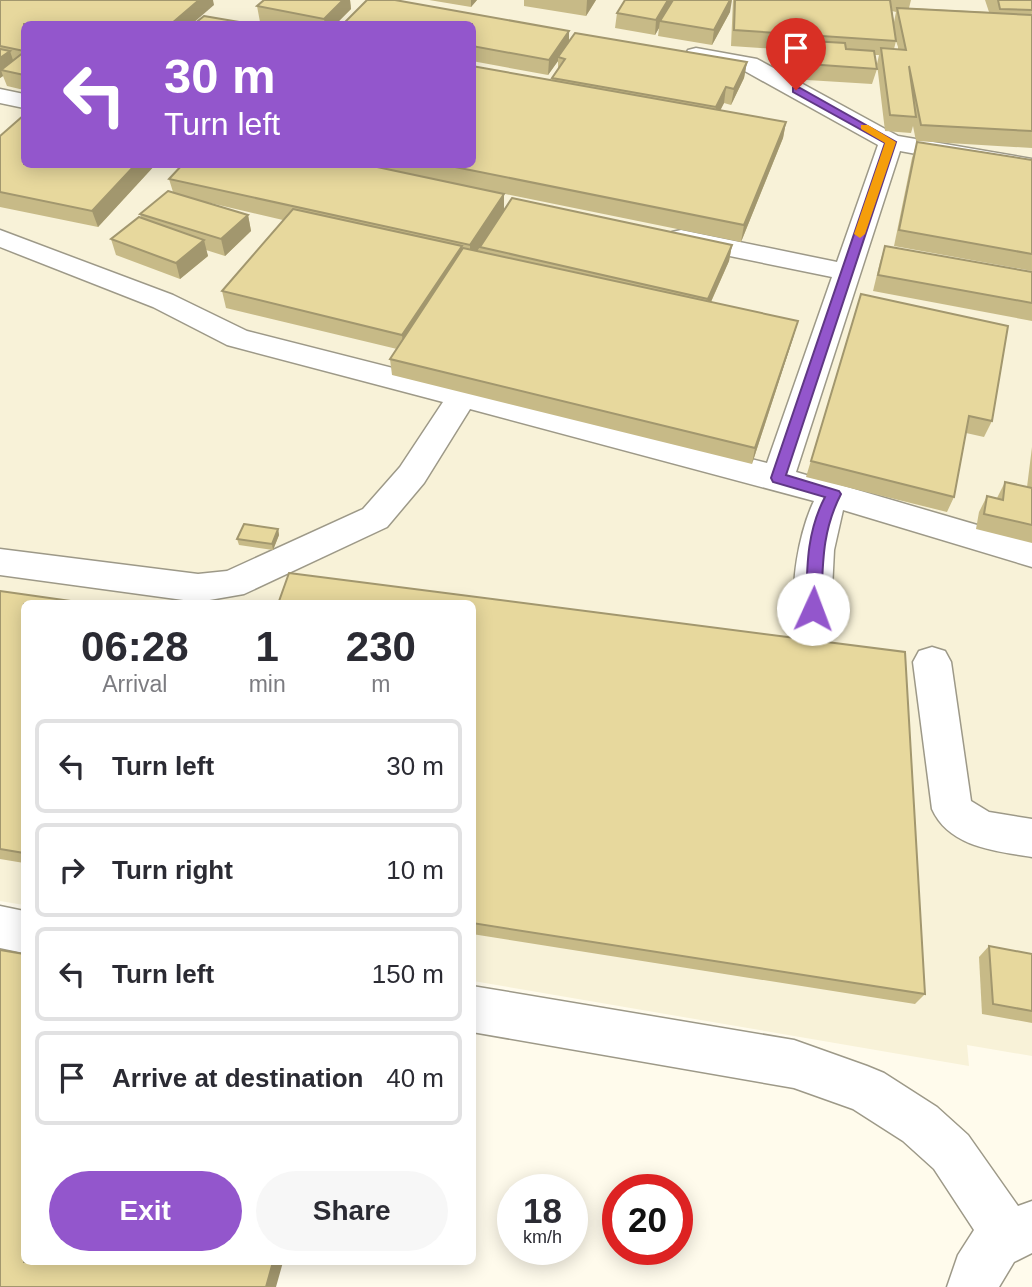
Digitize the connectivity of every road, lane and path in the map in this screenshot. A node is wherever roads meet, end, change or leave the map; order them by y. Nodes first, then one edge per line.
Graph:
1 (668, 50) edge
2 (0, 96) edge
3 (21, 101) edge
4 (891, 142) junction
5 (1032, 167) edge
6 (650, 232) edge
7 (0, 238) edge
8 (847, 272) junction
9 (463, 396) junction
10 (778, 478) junction
11 (834, 494) junction
12 (1032, 554) edge
13 (0, 562) edge
14 (813, 609) dead end
15 (932, 662) dead end
16 (1032, 838) edge
17 (0, 928) edge
18 (21, 932) edge
19 (476, 1010) edge
20 (1019, 1231) edge
21 (973, 1287) edge

1 - 4 street
2 - 3 street
4 - 5 street
4 - 8 street
6 - 8 street
7 - 9 street
8 - 10 street
9 - 10 street
9 - 13 lane
10 - 11 street
11 - 12 street
11 - 14 street
15 - 16 street
17 - 18 street
19 - 20 street
20 - 21 street

